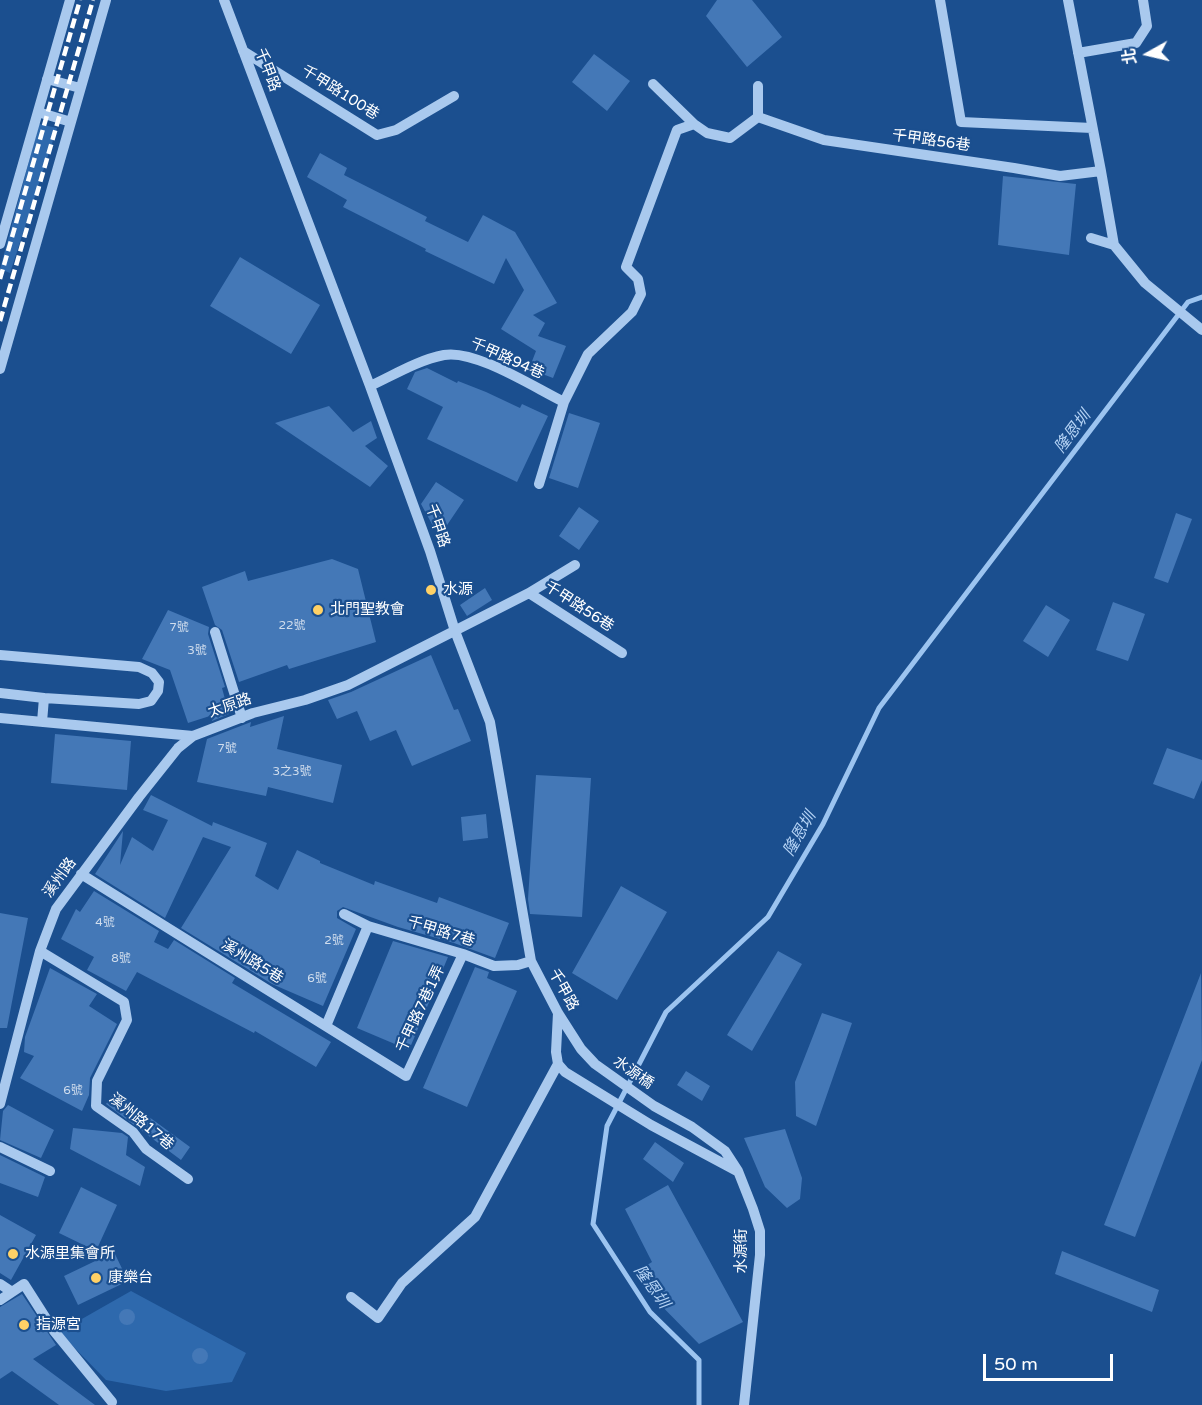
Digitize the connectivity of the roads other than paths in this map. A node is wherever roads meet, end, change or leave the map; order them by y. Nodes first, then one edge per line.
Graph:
1 (70, 0) edge
2 (106, 0) edge
3 (224, 0) edge
4 (940, 0) edge
5 (1068, 0) edge
6 (1143, 0) edge
7 (243, 51) junction
8 (1078, 53) junction
9 (48, 79) junction
10 (653, 84) dead end
11 (758, 86) dead end
12 (80, 88) junction
13 (454, 96) dead end
14 (38, 112) junction
15 (758, 117) junction
16 (71, 122) junction
17 (694, 124) junction
18 (1092, 128) junction
19 (1101, 171) junction
20 (1091, 238) dead end
21 (0, 244) edge
22 (1114, 245) junction
23 (1202, 330) edge
24 (0, 369) edge
25 (370, 386) junction
26 (564, 402) junction
27 (539, 484) dead end
28 (575, 565) dead end
29 (529, 592) junction
30 (454, 631) junction
31 (216, 632) dead end
32 (622, 653) dead end
33 (0, 655) edge
34 (0, 693) edge
35 (44, 698) junction
36 (0, 718) edge
37 (242, 718) junction
38 (42, 722) junction
39 (193, 736) junction
40 (81, 874) junction
41 (344, 914) dead end
42 (368, 926) junction
43 (40, 951) junction
44 (463, 954) junction
45 (531, 961) junction
46 (558, 1013) junction
47 (326, 1026) junction
48 (558, 1064) junction
49 (595, 1064) joint
50 (406, 1076) joint
51 (0, 1104) edge
52 (654, 1106) joint
53 (0, 1147) edge
54 (50, 1171) dead end
55 (738, 1171) junction
56 (188, 1179) dead end
57 (0, 1284) edge
58 (12, 1292) junction
59 (351, 1297) dead end
60 (0, 1300) edge
61 (112, 1402) dead end
62 (744, 1405) edge

1 - 9 street
2 - 12 street
3 - 7 street, 千甲路
4 - 18 street
5 - 8 street
6 - 8 street
7 - 13 street, 千甲路100巷
7 - 25 street, 千甲路
8 - 18 street
9 - 12 street
9 - 14 street
10 - 17 street
11 - 15 street
12 - 16 street
14 - 16 street
14 - 21 street
15 - 17 street
15 - 19 street, 千甲路56巷
16 - 24 street
17 - 26 street
18 - 19 street
19 - 22 street
20 - 22 street
22 - 23 street
25 - 26 street, 千甲路94巷
25 - 30 street, 千甲路
26 - 27 street
28 - 29 street
29 - 30 street, 千甲路56巷
29 - 32 street, 千甲路56巷
30 - 37 street, 太原路
30 - 45 street, 千甲路
31 - 37 street
33 - 35 street
34 - 35 street
35 - 38 street
36 - 38 street, 太原路
37 - 39 street, 太原路
38 - 39 street, 太原路
39 - 40 street, 溪州路
40 - 43 street, 溪州路
40 - 47 street, 溪州路5巷
41 - 42 street, 千甲路7巷
42 - 44 street, 千甲路7巷
42 - 47 street
43 - 51 street, 溪州路
43 - 56 street, 溪州路17巷
44 - 45 street, 千甲路7巷
44 - 50 street, 千甲路7巷1弄
45 - 46 street, 千甲路
46 - 48 street
46 - 49 street, 千甲路
47 - 50 street, 溪州路5巷
48 - 55 street
48 - 59 street
49 - 52 street, 水源橋
52 - 55 street, 水源街
53 - 54 street
55 - 62 street, 水源街
57 - 58 street
58 - 60 street
58 - 61 street

